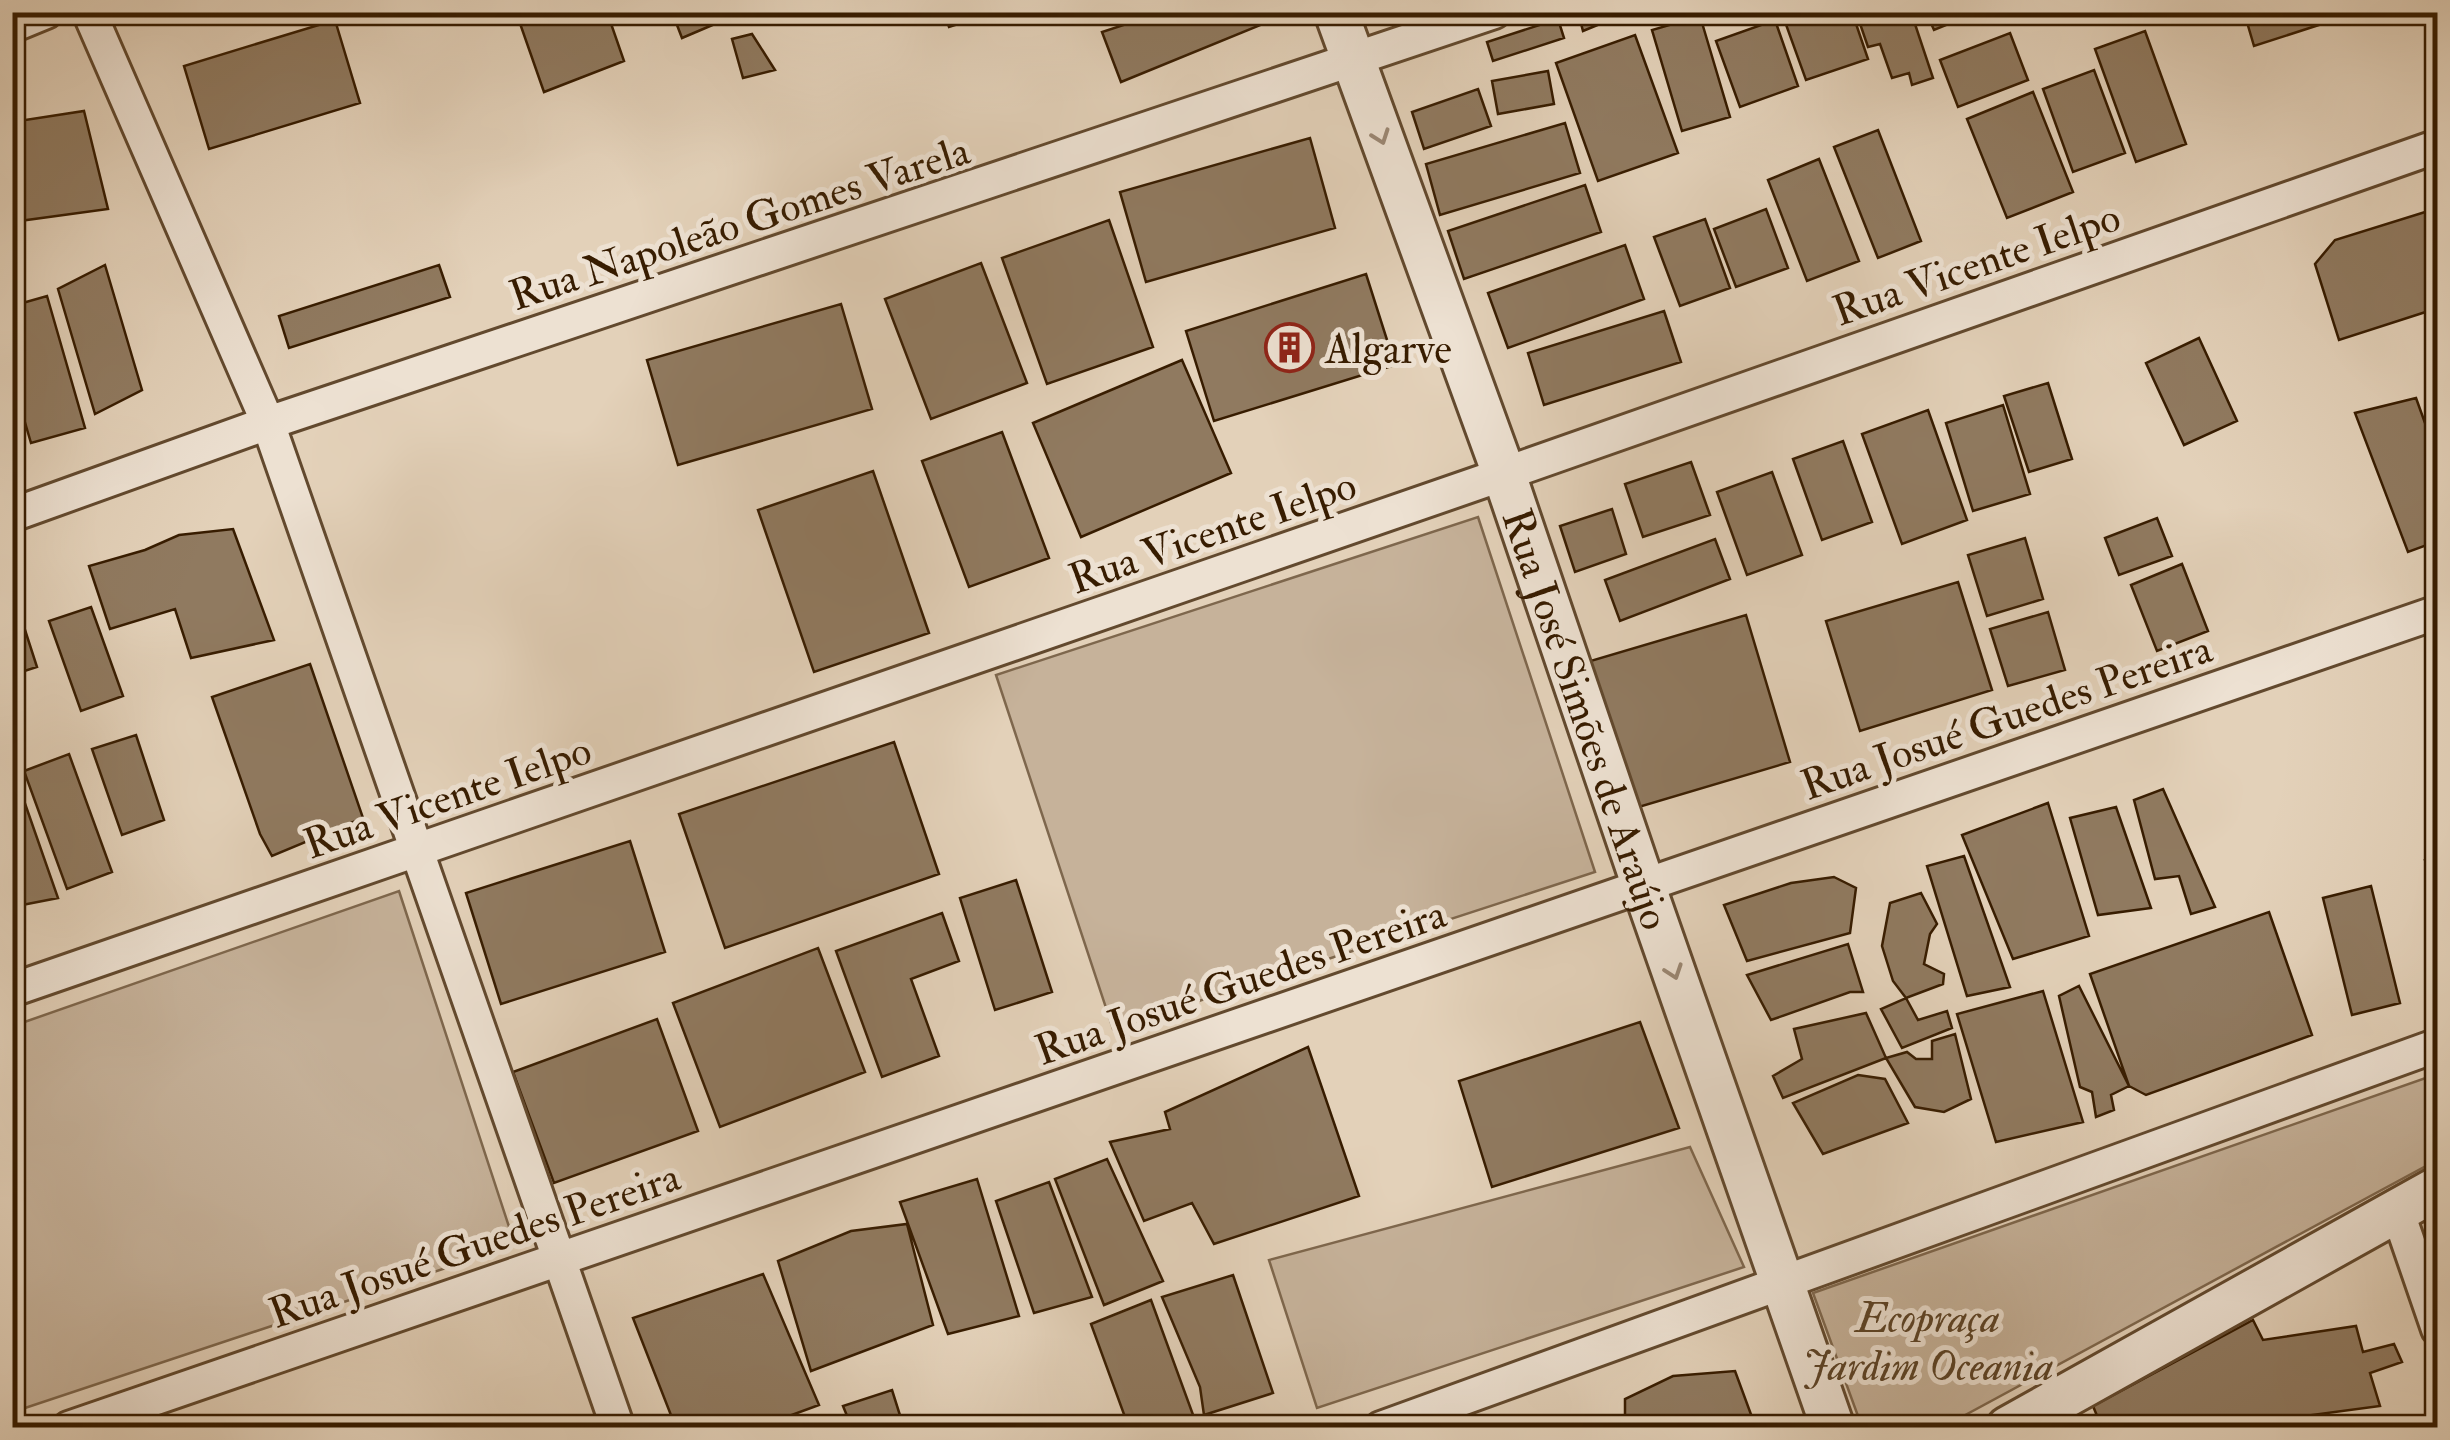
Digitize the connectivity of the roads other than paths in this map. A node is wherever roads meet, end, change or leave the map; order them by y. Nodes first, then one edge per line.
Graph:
1 (46, 12) edge
2 (89, 12) edge
3 (1336, 12) edge
4 (1494, 12) edge
5 (12, 26) edge
6 (1353, 62) junction
7 (2438, 146) edge
8 (268, 423) junction
9 (1504, 474) junction
10 (12, 515) edge
11 (2438, 612) edge
12 (417, 852) junction
13 (1644, 886) junction
14 (12, 990) edge
15 (2438, 1045) edge
16 (2438, 1188) edge
17 (2397, 1210) junction
18 (557, 1261) junction
19 (1781, 1282) junction
20 (2438, 1329) edge
21 (69, 1428) edge
22 (618, 1428) edge
23 (1381, 1428) edge
24 (1833, 1428) edge
25 (2008, 1428) edge

1 - 5 street
2 - 8 street
3 - 6 street, Rua José Simões de Araújo
4 - 6 street, Rua Napoleão Gomes Varela
6 - 8 street, Rua Napoleão Gomes Varela
6 -> 9 street, Rua José Simões de Araújo
7 - 9 street, Rua Vicente Ielpo
8 - 10 street, Rua Napoleão Gomes Varela
8 - 12 street
9 - 12 street, Rua Vicente Ielpo
9 - 13 street, Rua José Simões de Araújo
11 - 13 street, Rua Josué Guedes Pereira
12 - 14 street, Rua Vicente Ielpo
12 - 18 street
13 - 18 street, Rua Josué Guedes Pereira
13 -> 19 street, Rua José Simões de Araújo
15 - 19 street
16 - 17 street
17 - 20 street
17 - 25 street
18 - 21 street, Rua Josué Guedes Pereira
18 - 22 street
19 - 23 street
19 - 24 street, Rua José Simões de Araújo

